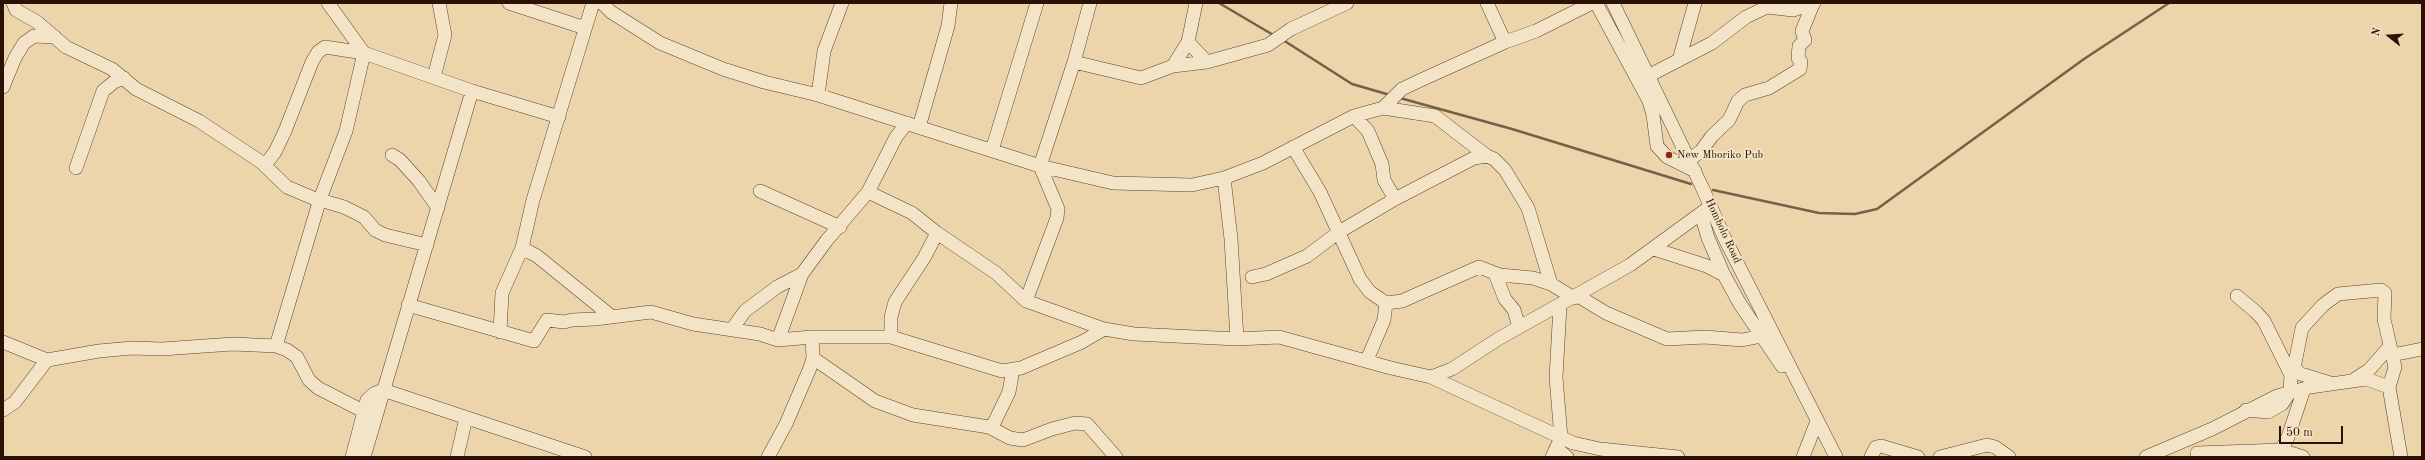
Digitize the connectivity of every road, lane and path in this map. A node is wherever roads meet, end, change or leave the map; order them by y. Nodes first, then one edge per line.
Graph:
1 (13, 3) edge
2 (328, 3) edge
3 (508, 3) edge
4 (593, 3) edge
5 (602, 3) edge
6 (842, 3) edge
7 (951, 3) edge
8 (1037, 3) edge
9 (1090, 3) edge
10 (1196, 3) edge
11 (1347, 3) edge
12 (1487, 3) edge
13 (1592, 3) edge
14 (1596, 3) edge
15 (1613, 3) edge
16 (1694, 3) edge
17 (1814, 3) edge
18 (1768, 5) edge
19 (441, 6) edge
20 (585, 28) junction
21 (55, 37) junction
22 (1188, 42) junction
23 (1505, 42) junction
24 (364, 54) junction
25 (1679, 60) junction
26 (1074, 62) junction
27 (1207, 62) junction
28 (1173, 66) junction
29 (1648, 76) junction
30 (434, 77) junction
31 (124, 78) junction
32 (3, 87) edge
33 (472, 91) junction
34 (818, 94) junction
35 (1387, 104) junction
36 (1354, 116) junction
37 (559, 117) junction
38 (913, 125) junction
39 (1292, 147) junction
40 (992, 150) junction
41 (392, 155) dead end
42 (1486, 156) junction
43 (265, 165) junction
44 (1040, 166) junction
45 (1692, 166) junction
46 (76, 168) dead end
47 (1224, 178) junction
48 (760, 191) dead end
49 (868, 192) junction
50 (320, 199) junction
51 (1395, 199) junction
52 (438, 208) junction
53 (1706, 210) junction
54 (840, 227) junction
55 (1339, 232) junction
56 (937, 233) junction
57 (427, 245) junction
58 (522, 248) junction
59 (1654, 249) junction
60 (802, 274) junction
61 (1496, 274) junction
62 (1724, 275) junction
63 (1252, 277) dead end
64 (1551, 284) junction
65 (2236, 296) dead end
66 (1576, 297) junction
67 (1026, 301) junction
68 (1386, 303) junction
69 (408, 305) junction
70 (1560, 306) junction
71 (611, 316) junction
72 (1520, 327) junction
73 (732, 329) junction
74 (1104, 329) junction
75 (500, 332) junction
76 (1762, 336) junction
77 (812, 337) junction
78 (891, 337) junction
79 (1237, 339) junction
80 (778, 340) junction
81 (3, 342) edge
82 (276, 346) junction
83 (2422, 348) edge
84 (2391, 351) junction
85 (813, 358) junction
86 (46, 360) junction
87 (1366, 360) junction
88 (1013, 370) junction
89 (1431, 377) junction
90 (2353, 380) junction
91 (2331, 383) junction
92 (1798, 386) junction
93 (2389, 387) junction
94 (2304, 389) junction
95 (383, 390) junction
96 (2290, 392) junction
97 (378, 407) junction
98 (3, 410) edge
99 (363, 411) junction
100 (466, 418) junction
101 (1817, 421) junction
102 (989, 427) junction
103 (2212, 429) junction
104 (2188, 440) junction
105 (1556, 447) edge
106 (552, 452) edge
107 (2280, 453) edge
108 (1651, 455) edge
109 (2194, 456) edge
110 (352, 457) edge
111 (364, 457) edge
112 (457, 457) edge
113 (585, 457) edge
114 (768, 457) edge
115 (1116, 457) edge
116 (1567, 457) edge
117 (1678, 457) edge
118 (1803, 457) edge
119 (1836, 457) edge
120 (1871, 457) edge
121 (1918, 457) edge
122 (1940, 457) edge
123 (2009, 457) edge
124 (2146, 457) edge
125 (2303, 457) edge
126 (2401, 457) edge

1 - 21 street
2 - 24 street
3 - 20 street
4 - 20 street
5 - 34 street
6 - 34 street
7 - 38 street
8 - 40 street
9 - 26 street
10 - 22 street
11 - 27 street
12 - 23 street
13 - 23 street
14 - 45 street
15 - 29 street, Hombolo Road
16 - 25 street
17 - 18 street
17 - 45 street
18 - 25 street
19 - 30 street
20 - 37 street
21 - 31 street
21 - 32 street
22 - 27 street
22 - 28 street
23 - 35 street
24 - 30 street
24 - 43 street
24 - 50 street
25 - 29 street
26 - 28 street
26 - 44 street
27 - 28 street
29 - 45 street, Hombolo Road
30 - 33 street
31 - 43 street
31 - 46 street
33 - 37 street
33 - 52 street
34 - 38 street
35 - 36 street
35 - 42 street
36 - 39 street
36 - 51 street
37 - 58 street
38 - 40 street
38 - 49 street
39 - 47 street
39 - 55 street
40 - 44 street
41 - 52 street
42 - 51 street
42 - 64 street
43 - 50 street
44 - 47 street
44 - 67 street
45 - 53 street, Hombolo Road
47 - 79 street
48 - 54 street
49 - 54 street
49 - 56 street
50 - 57 street
50 - 82 street
51 - 55 street
52 - 57 street
53 - 59 street
53 - 62 street
53 - 92 street, Hombolo Road
54 - 60 street
55 - 63 street
55 - 68 street
56 - 67 street
56 - 78 street
57 - 69 street
58 - 71 street
58 - 75 street
59 - 62 street
59 - 66 street
60 - 73 street
60 - 80 street
61 - 64 street
61 - 68 street
61 - 72 street
62 - 76 street
64 - 66 street
65 - 96 street
66 - 70 street
66 - 76 street
67 - 74 street
68 - 87 street
69 - 75 street
69 - 95 street
70 - 72 street
70 - 105 street
71 - 73 street
71 - 75 street
72 - 89 street
73 - 80 street
74 - 79 street
74 - 88 street
76 - 92 street
77 - 78 street
77 - 80 street
77 - 85 street
78 - 88 street
79 - 87 street
81 - 86 street
82 - 86 street
82 - 99 street
83 - 84 street
84 - 90 street
84 - 91 street
84 - 93 street
85 - 102 street
85 - 114 street
86 - 98 street
87 - 89 street
88 - 102 street
89 - 105 street
90 - 91 street
90 - 93 street
91 - 94 street
92 - 101 street, Hombolo Road
93 - 126 street
94 - 96 street
94 - 107 street
95 - 97 street
95 - 99 street
95 - 100 street
96 - 103 street
97 - 99 street
97 - 111 street
99 - 110 street
100 - 106 street
100 - 112 street
101 - 118 street
101 - 119 street, Hombolo Road
102 - 115 street
103 - 104 street
103 - 109 street
104 - 109 street
104 - 124 street
105 - 108 street
105 - 116 street
106 - 113 street
107 - 109 street
107 - 125 street
108 - 117 street
120 - 121 street
122 - 123 street

